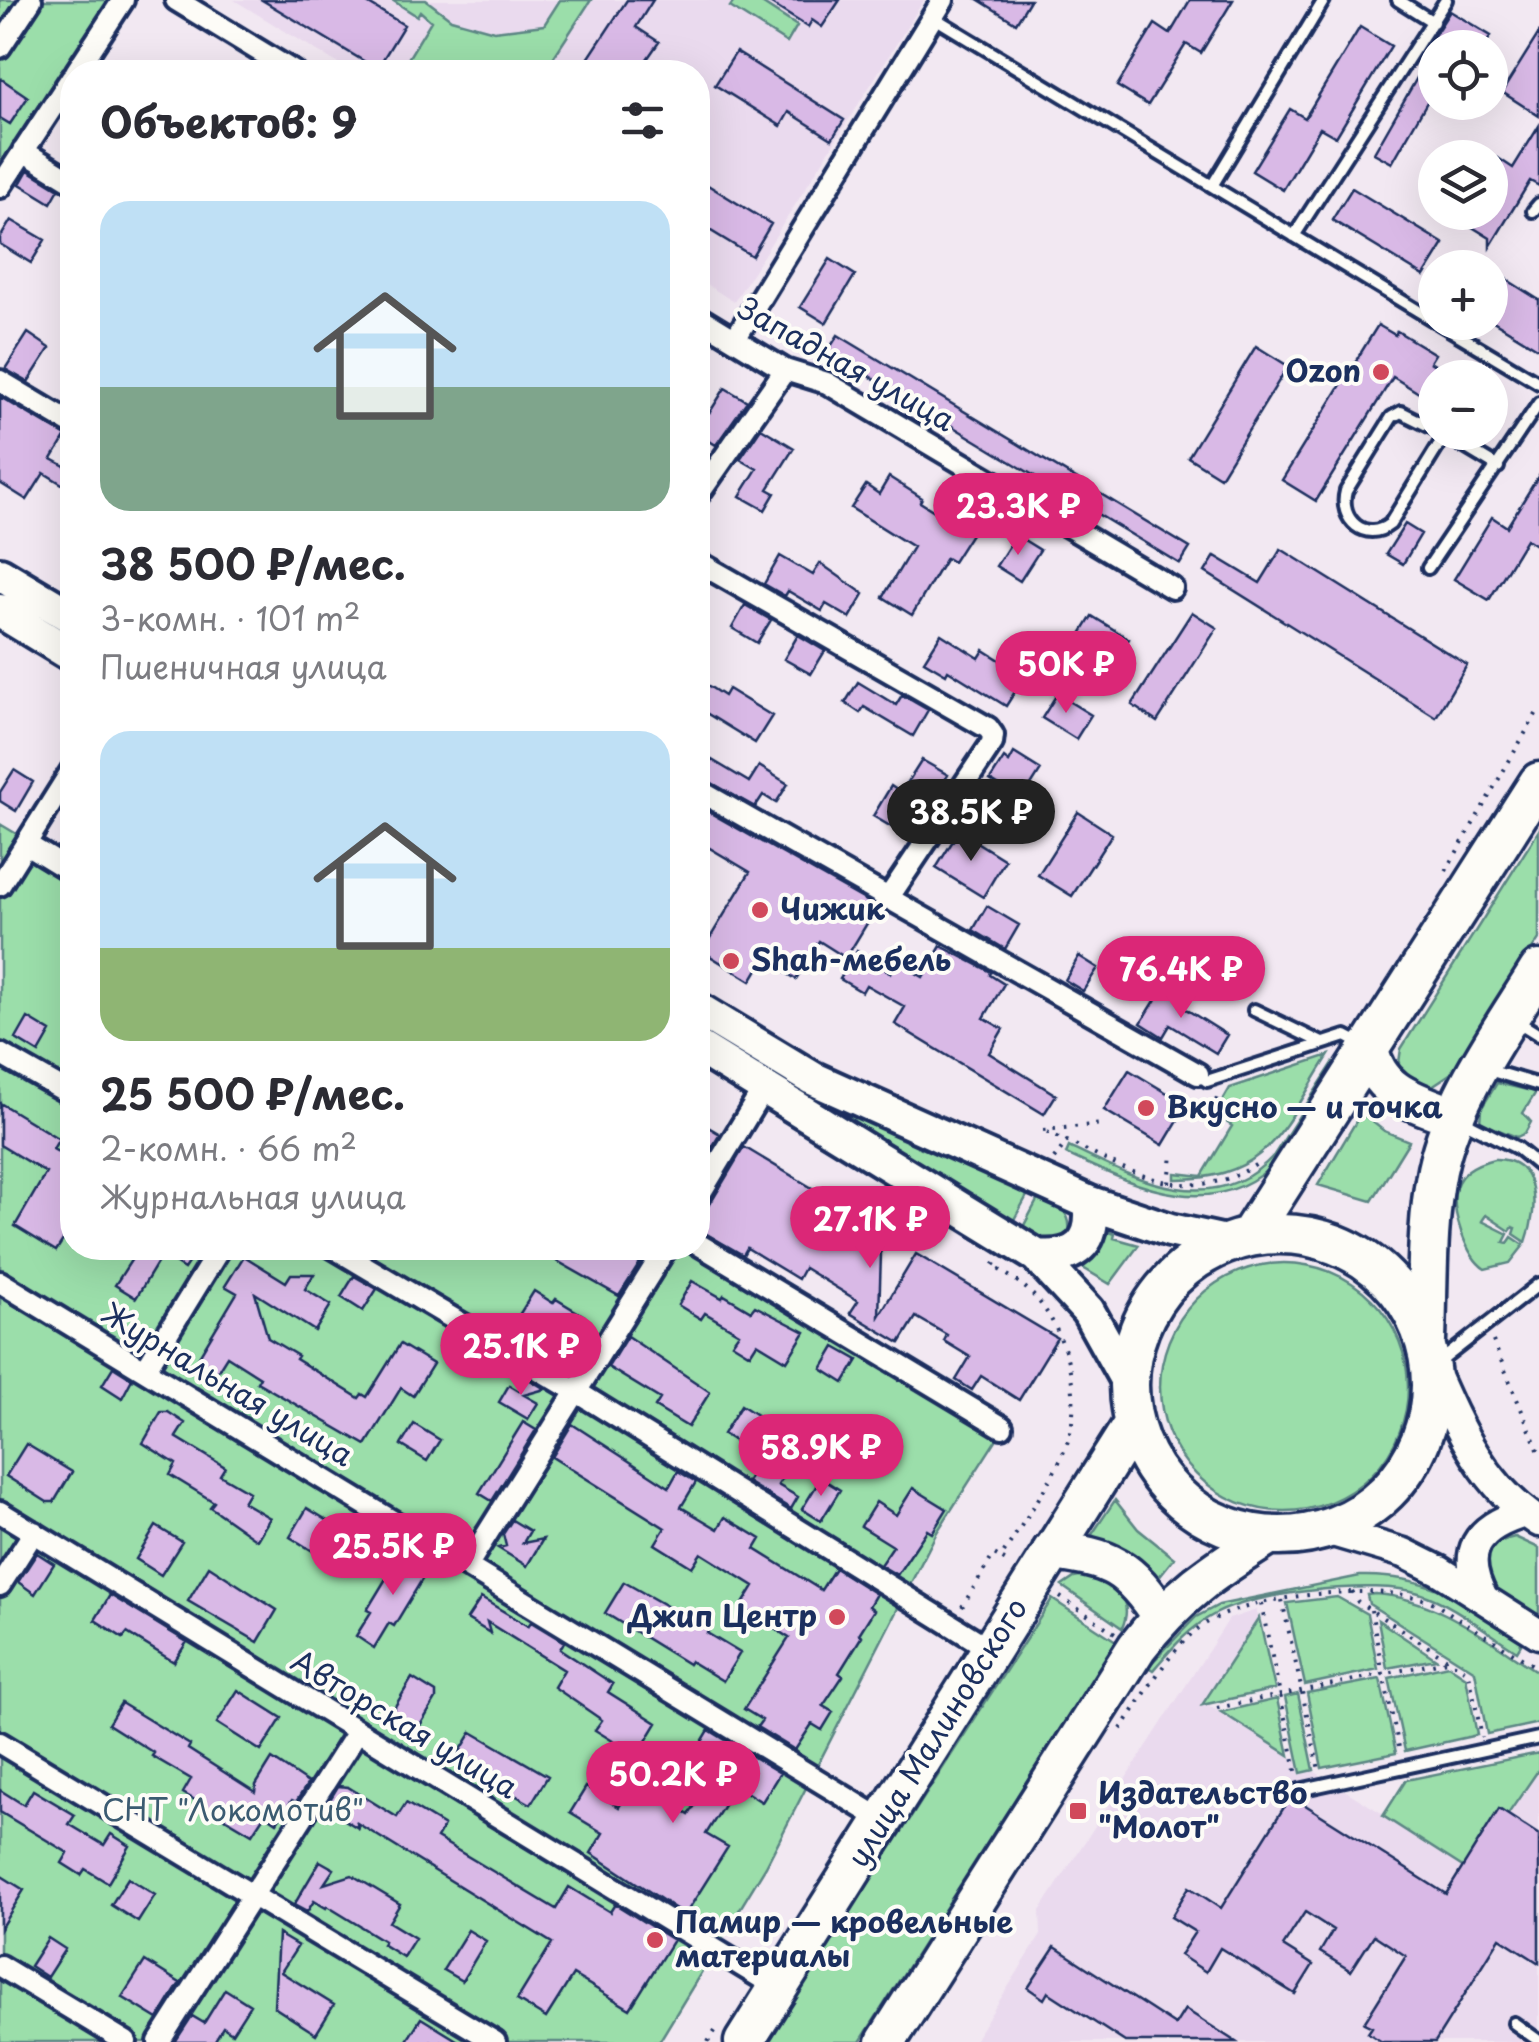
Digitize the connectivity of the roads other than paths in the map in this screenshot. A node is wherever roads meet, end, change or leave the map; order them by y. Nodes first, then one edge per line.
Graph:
1 (31, 0) edge
2 (124, 0) edge
3 (1324, 0) edge
4 (1398, 0) edge
5 (1446, 0) edge
6 (188, 3) edge
7 (938, 8) edge
8 (1433, 22) junction
9 (0, 48) edge
10 (84, 60) edge
11 (276, 60) edge
12 (60, 97) edge
13 (24, 152) junction
14 (60, 174) edge
15 (1212, 186) junction
16 (0, 187) edge
17 (1294, 236) junction
18 (1418, 311) edge
19 (710, 324) edge
20 (735, 339) junction
21 (1466, 340) edge
22 (785, 370) junction
23 (0, 381) edge
24 (1539, 384) edge
25 (1539, 403) edge
26 (60, 417) edge
27 (1440, 432) edge
28 (1471, 450) edge
29 (1498, 466) junction
30 (710, 478) edge
31 (1428, 568) dead end
32 (710, 569) edge
33 (0, 574) edge
34 (1172, 588) dead end
35 (60, 610) edge
36 (0, 611) edge
37 (60, 648) edge
38 (1539, 782) edge
39 (60, 789) edge
40 (710, 797) edge
41 (26, 844) junction
42 (60, 865) edge
43 (0, 885) edge
44 (889, 898) junction
45 (1539, 970) edge
46 (1254, 1010) dead end
47 (710, 1016) edge
48 (1524, 1026) edge
49 (1322, 1043) junction
50 (1369, 1047) junction
51 (0, 1054) edge
52 (710, 1054) edge
53 (1479, 1067) junction
54 (1198, 1074) joint
55 (1539, 1086) edge
56 (764, 1088) junction
57 (60, 1089) edge
58 (1455, 1117) junction
59 (1539, 1166) edge
60 (710, 1176) edge
61 (1090, 1203) junction
62 (1237, 1238) junction
63 (1024, 1248) junction
64 (710, 1251) edge
65 (213, 1260) edge
66 (354, 1260) edge
67 (659, 1260) edge
68 (0, 1282) edge
69 (1539, 1284) edge
70 (1429, 1354) junction
71 (145, 1370) junction
72 (1127, 1382) junction
73 (577, 1392) junction
74 (1133, 1424) junction
75 (1002, 1427) dead end
76 (0, 1512) edge
77 (1532, 1518) edge
78 (1326, 1530) junction
79 (34, 1532) junction
80 (1269, 1536) junction
81 (1043, 1565) junction
82 (467, 1566) junction
83 (0, 1586) edge
84 (1484, 1599) junction
85 (1161, 1616) junction
86 (1539, 1634) edge
87 (990, 1649) junction
88 (358, 1732) junction
89 (1539, 1738) edge
90 (0, 1743) edge
91 (1300, 1790) road end
92 (883, 1820) junction
93 (254, 1896) junction
94 (0, 1966) edge
95 (778, 1988) junction
96 (1514, 2022) dead end
97 (1539, 2041) edge
98 (126, 2042) edge
99 (159, 2042) edge
100 (495, 2042) edge
101 (744, 2042) edge
102 (886, 2042) edge

1 - 9 street
2 - 10 street
3 - 15 lane
4 - 8 lane
5 - 8 lane
6 - 11 street
7 - 15 lane
7 - 20 street
8 - 17 lane
12 - 13 street
13 - 14 street
13 - 16 street
15 - 17 lane
17 - 18 lane
19 - 20 street, Западная улица
20 - 22 street, Западная улица
21 - 24 lane
22 - 30 street
22 - 34 street, Западная улица
23 - 26 street
25 - 29 lane
27 - 27 lane
28 - 29 lane
29 - 31 lane
32 - 44 street
33 - 35 main road
36 - 37 main road
38 - 50 highway
39 - 41 street
40 - 44 street
41 - 42 street
41 - 43 street
44 - 54 street
45 - 48 highway
46 - 49 lane
47 - 61 main road
48 - 53 highway
49 - 50 lane
49 - 54 lane
50 - 58 highway
50 - 62 highway
51 - 57 street
52 - 56 main road
53 - 55 lane
53 - 58 highway
56 - 60 street
56 - 63 main road
58 - 59 lane
58 - 70 highway
61 - 62 main road
61 - 63 main road
62 - 70 highway
62 - 72 highway
63 - 72 main road
64 - 75 street
65 - 71 street
66 - 73 street
67 - 73 street
68 - 71 street, Журнальная улица
69 - 70 lane
70 - 77 street
70 - 78 highway
71 - 82 street, Журнальная улица
72 - 74 highway
73 - 82 street
73 - 87 street
74 - 80 highway
74 - 81 highway, улица Малиновского
76 - 79 street, Авторская улица
77 - 84 street
78 - 80 highway
78 - 84 street
79 - 83 street
79 - 88 street, Авторская улица
80 - 85 highway
81 - 85 highway
81 - 87 highway, улица Малиновского
82 - 92 street, Журнальная улица
84 - 86 street
85 - 102 highway
87 - 92 highway, улица Малиновского
88 - 93 street
88 - 95 street, Авторская улица
89 - 91 lane
90 - 93 street
92 - 95 highway, улица Малиновского
93 - 99 street
93 - 100 street
94 - 98 street
95 - 101 highway, улица Малиновского
96 - 97 lane

